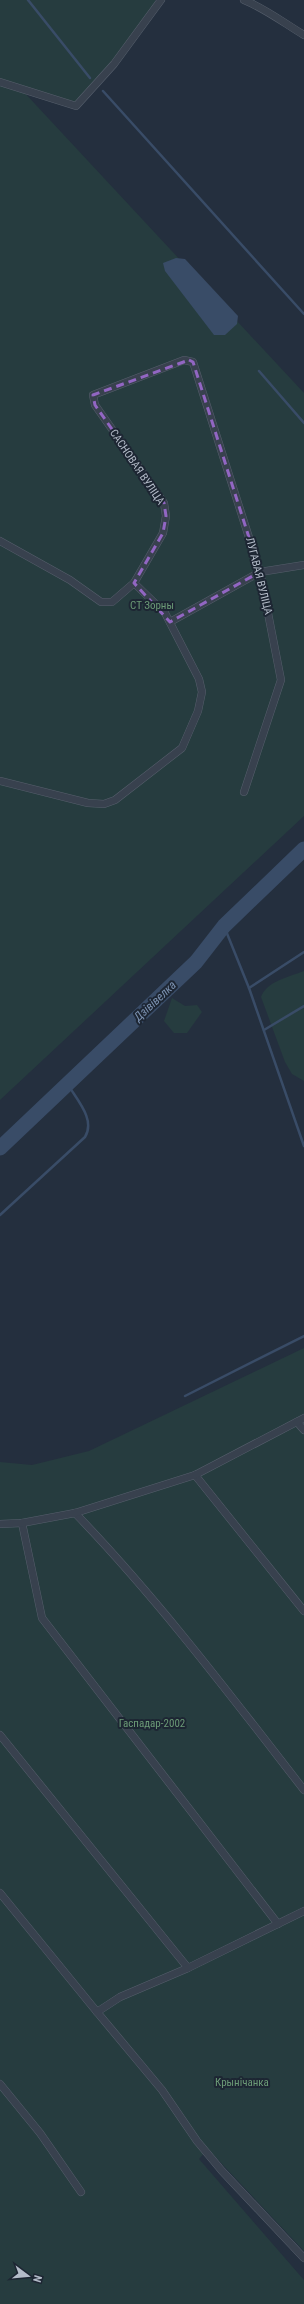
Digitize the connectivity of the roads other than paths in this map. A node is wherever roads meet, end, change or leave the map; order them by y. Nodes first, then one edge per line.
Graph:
1 (161, 0) edge
2 (244, 0) edge
3 (304, 35) edge
4 (0, 82) edge
5 (93, 395) joint
6 (0, 540) edge
7 (304, 565) edge
8 (260, 572) junction
9 (134, 583) junction
10 (170, 622) junction
11 (0, 781) edge
12 (244, 792) dead end
13 (301, 1420) edge
14 (304, 1430) edge
15 (195, 1475) junction
16 (75, 1513) junction
17 (22, 1523) junction
18 (0, 1524) edge
19 (304, 1611) edge
20 (0, 1735) edge
21 (304, 1790) edge
22 (0, 1893) edge
23 (304, 1911) edge
24 (278, 1924) junction
25 (188, 1968) junction
26 (97, 2012) junction
27 (0, 2084) edge
28 (81, 2192) dead end
29 (304, 2258) edge

1 - 4 street
2 - 3 street
5 - 8 street, ЛУГАВАЯ ВУЛІЦА
5 - 9 street, САСНОВАЯ ВУЛІЦА
6 - 9 street, САСНОВАЯ ВУЛІЦА
7 - 8 street
8 - 10 street
8 - 12 street, ЛУГАВАЯ ВУЛІЦА
9 - 10 street
10 - 11 street
13 - 14 street
13 - 15 street
15 - 16 street
15 - 19 street
16 - 17 street
16 - 21 street
17 - 18 street
17 - 24 street
20 - 25 street
22 - 26 street
23 - 24 street
24 - 25 street
25 - 26 street
26 - 29 street
27 - 28 street

